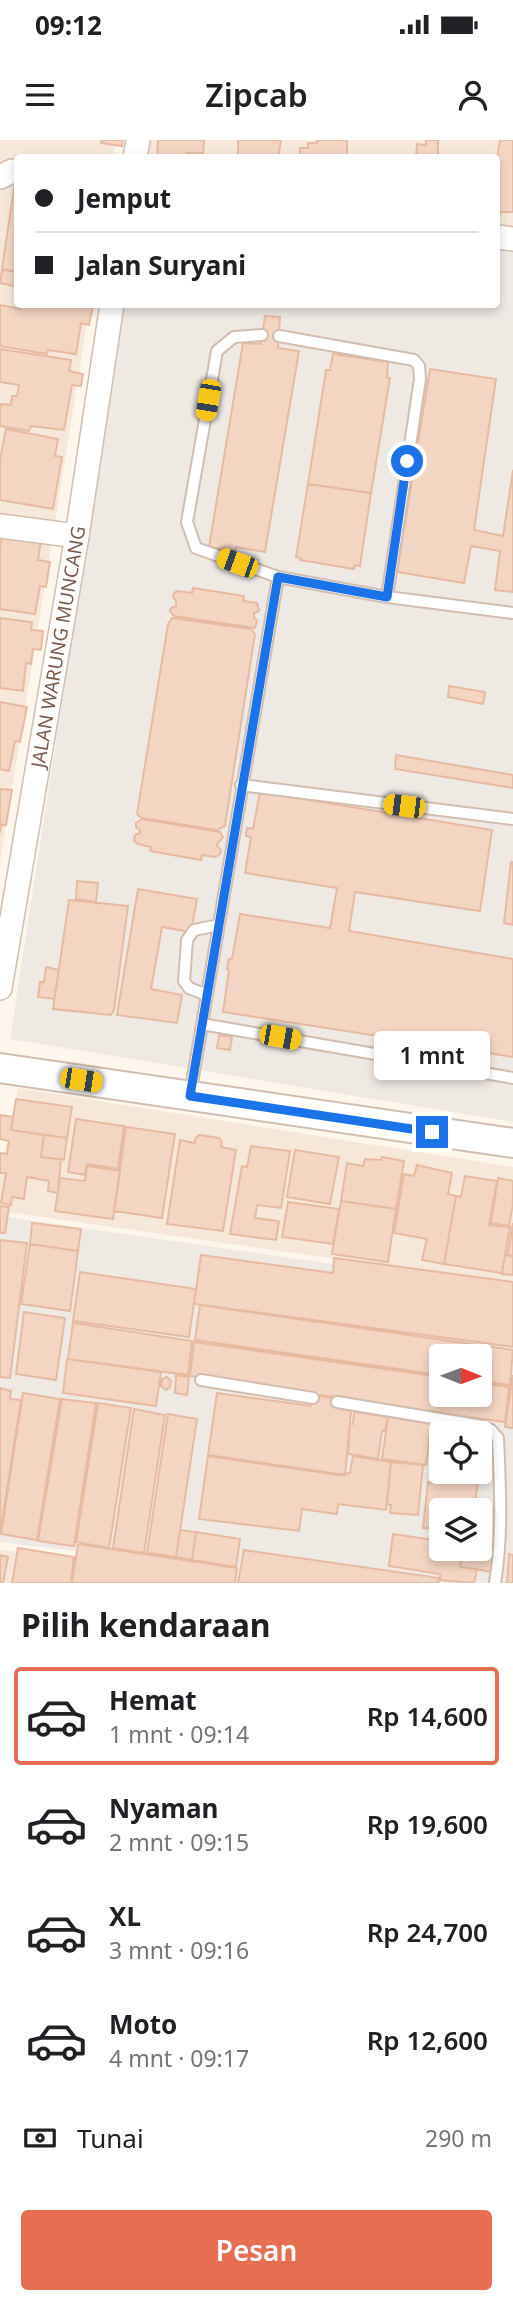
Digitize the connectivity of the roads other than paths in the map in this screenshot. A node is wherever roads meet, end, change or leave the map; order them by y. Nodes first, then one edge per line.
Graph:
1 (112, 308) edge
2 (262, 335) dead end
3 (279, 336) dead end
4 (0, 526) edge
5 (77, 536) junction
6 (278, 577) junction
7 (387, 597) junction
8 (513, 613) edge
9 (241, 785) junction
10 (513, 820) edge
11 (219, 925) junction
12 (0, 988) edge
13 (207, 995) junction
14 (202, 1024) junction
15 (0, 1068) edge
16 (513, 1078) edge
17 (190, 1096) junction
18 (513, 1143) edge
19 (201, 1380) dead end
20 (313, 1398) dead end
21 (337, 1402) dead end
22 (495, 1583) edge

1 - 5 street, JALAN WARUNG MUNCANG
2 - 6 lane
3 - 7 lane
4 - 5 street
5 - 12 street, JALAN WARUNG MUNCANG
6 - 7 lane
6 - 9 lane
7 - 8 lane
9 - 10 lane
9 - 11 lane
11 - 13 lane
11 - 13 lane
13 - 14 lane
14 - 16 lane
14 - 17 lane
15 - 17 street
17 - 18 street
19 - 20 lane
21 - 22 lane

